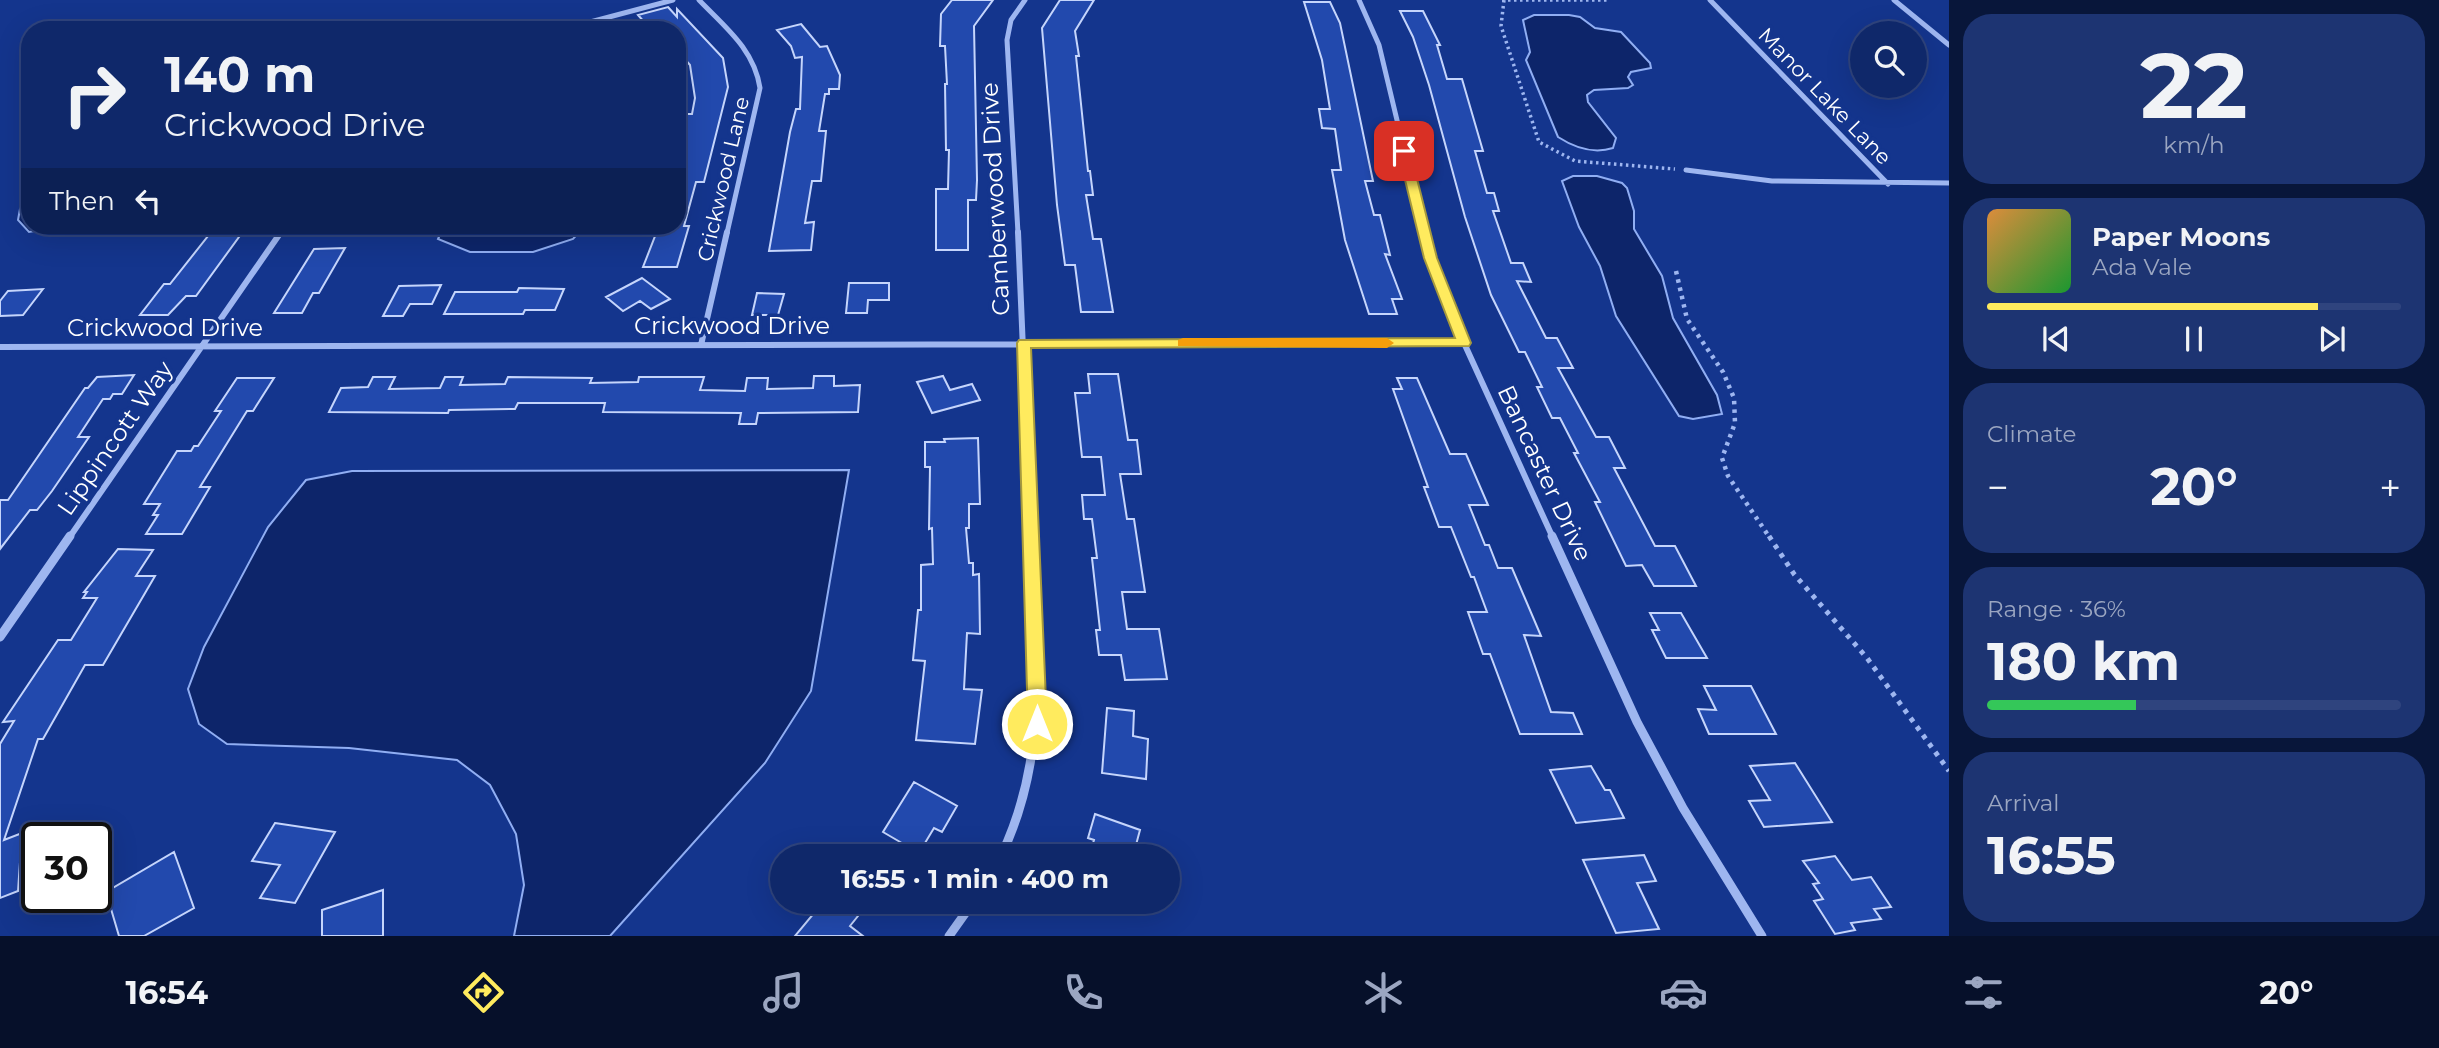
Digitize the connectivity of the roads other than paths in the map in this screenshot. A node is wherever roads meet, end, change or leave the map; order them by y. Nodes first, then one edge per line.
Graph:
1 (673, 0) edge
2 (699, 0) edge
3 (1025, 0) edge
4 (1359, 0) edge
5 (1710, 0) edge
6 (1894, 0) edge
7 (594, 21) edge
8 (1949, 44) edge
9 (1686, 170) road end
10 (1949, 183) edge
11 (1888, 184) junction
12 (279, 235) edge
13 (1024, 343) junction
14 (1464, 343) junction
15 (701, 345) junction
16 (0, 346) edge
17 (202, 346) junction
18 (0, 637) edge
19 (1006, 844) edge
20 (965, 914) edge
21 (949, 936) edge
22 (1762, 936) edge

1 - 7 street
2 - 15 street, Crickwood Lane
3 - 13 street, Camberwood Drive
4 - 14 street, Bancaster Drive
5 - 11 street, Manor Lake Lane
6 - 8 street
9 - 11 street
10 - 11 street
12 - 17 street, Lippincott Way
13 - 14 street, Crickwood Drive
13 - 15 street, Crickwood Drive
13 - 19 street, Camberwood Drive
14 - 22 street, Bancaster Drive
15 - 17 street, Crickwood Drive
16 - 17 street, Crickwood Drive
17 - 18 street, Lippincott Way
20 - 21 street

